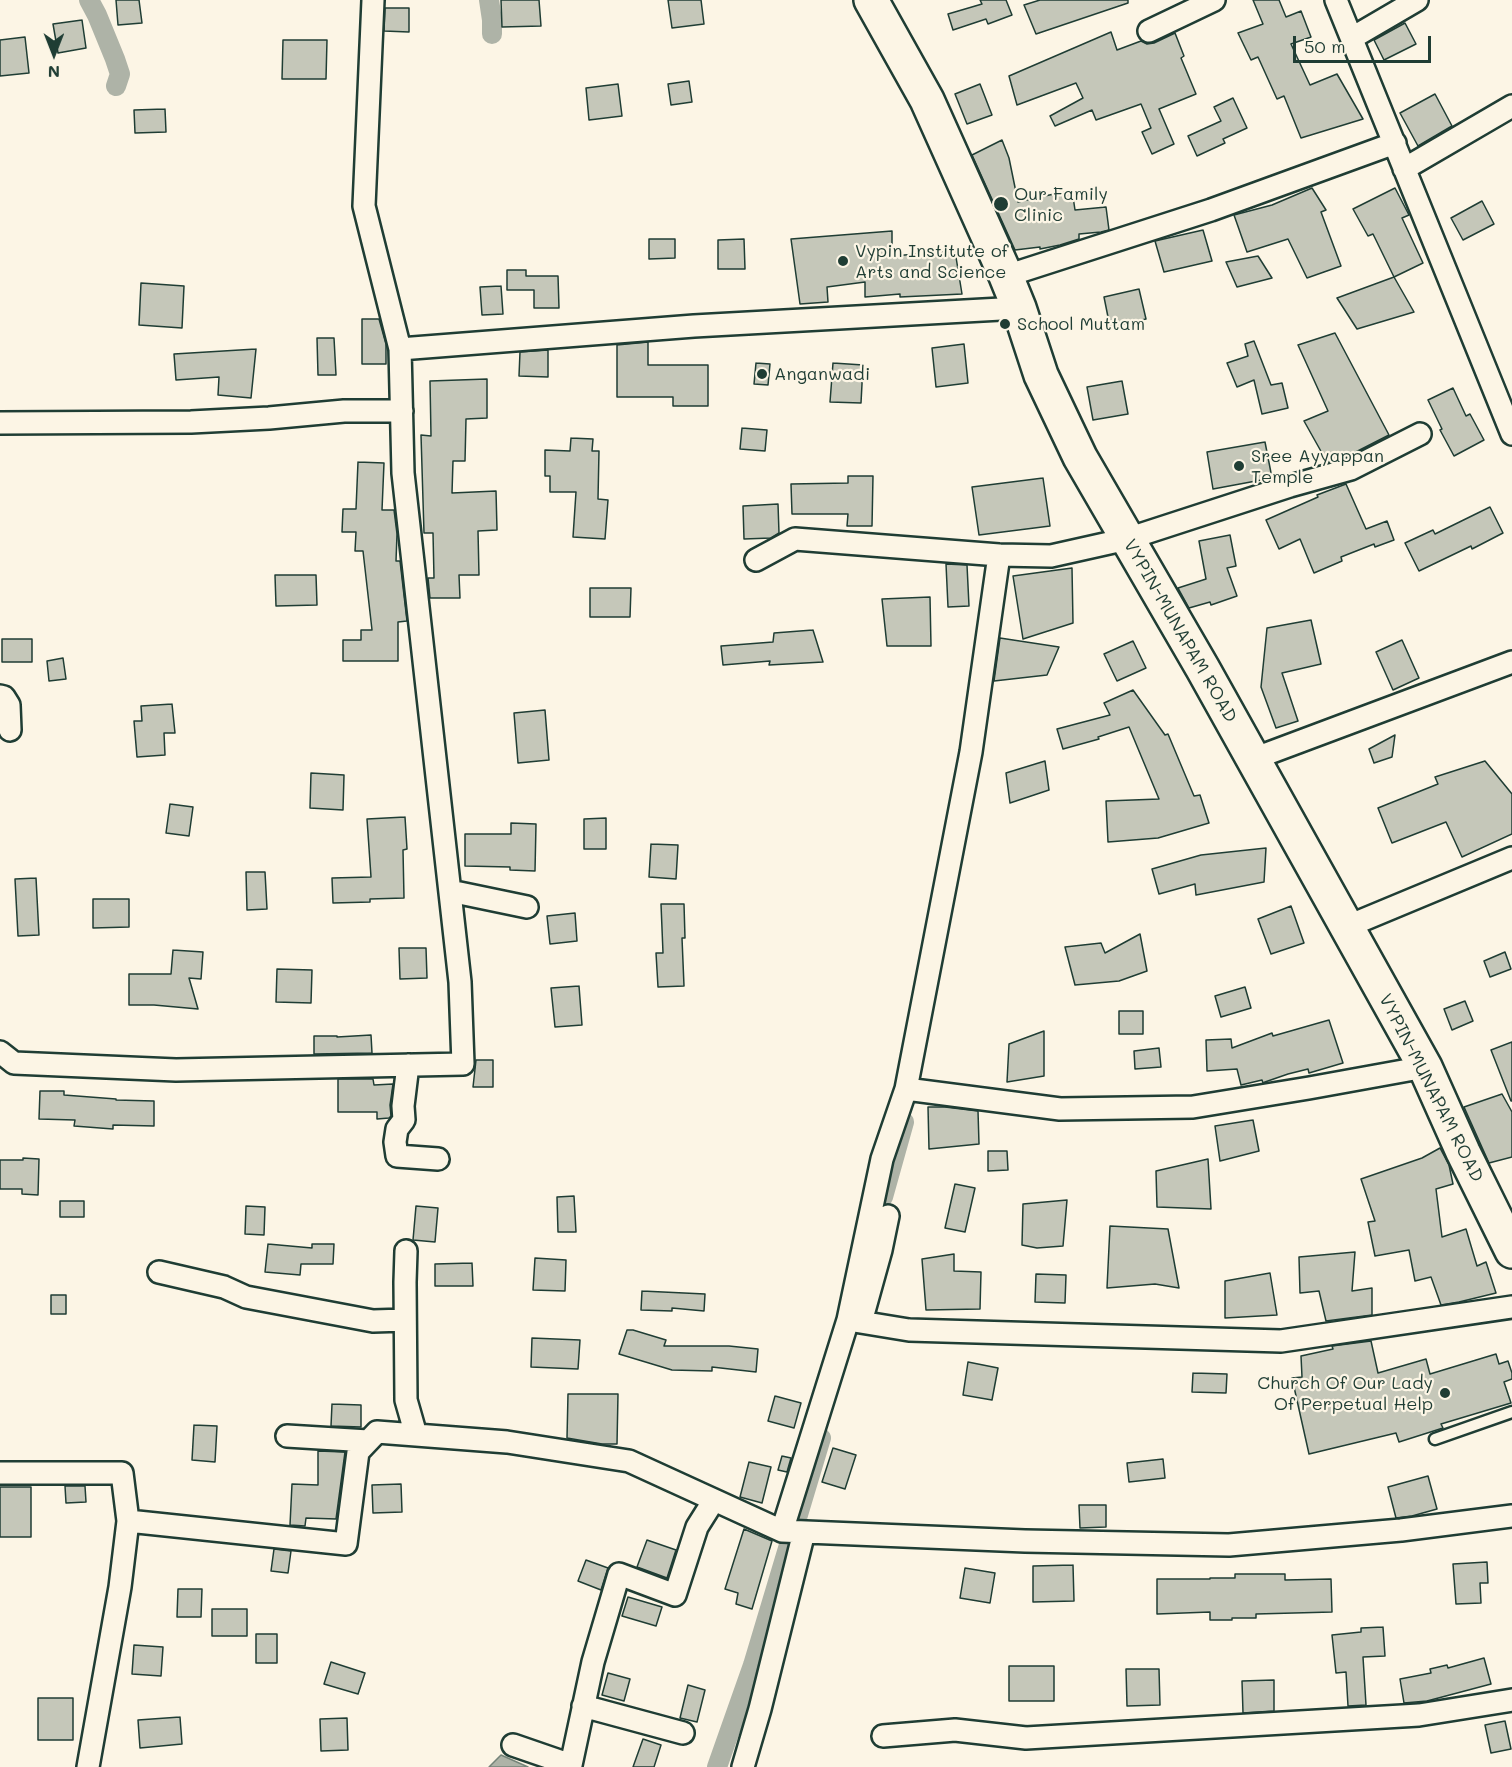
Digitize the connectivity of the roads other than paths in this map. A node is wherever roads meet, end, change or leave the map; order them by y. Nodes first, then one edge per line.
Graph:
1 (374, 0) edge
2 (871, 0) edge
3 (1214, 0) edge
4 (1336, 0) edge
5 (1418, 0) edge
6 (1149, 31) dead end
7 (1352, 38) junction
8 (1512, 106) edge
9 (1395, 143) junction
10 (1404, 169) junction
11 (1006, 276) junction
12 (1019, 308) junction
13 (400, 349) junction
14 (402, 411) junction
15 (0, 423) edge
16 (1420, 434) dead end
17 (1512, 434) edge
18 (1127, 539) junction
19 (999, 555) junction
20 (756, 560) dead end
21 (1512, 662) edge
22 (0, 696) edge
23 (10, 730) dead end
24 (1253, 759) junction
25 (1512, 858) edge
26 (450, 891) junction
27 (527, 907) dead end
28 (1346, 927) junction
29 (0, 1052) edge
30 (408, 1065) junction
31 (1425, 1067) junction
32 (906, 1089) junction
33 (438, 1159) dead end
34 (888, 1216) dead end
35 (406, 1251) dead end
36 (1512, 1251) edge
37 (159, 1272) dead end
38 (1512, 1307) edge
39 (405, 1320) junction
40 (855, 1321) junction
41 (1512, 1412) edge
42 (416, 1435) junction
43 (287, 1436) dead end
44 (1435, 1439) dead end
45 (368, 1441) junction
46 (0, 1473) edge
47 (714, 1500) junction
48 (1512, 1516) edge
49 (128, 1521) junction
50 (782, 1531) junction
51 (804, 1532) junction
52 (1512, 1700) edge
53 (583, 1706) junction
54 (684, 1733) dead end
55 (883, 1736) dead end
56 (513, 1745) dead end
57 (574, 1766) edge
58 (88, 1767) edge
59 (743, 1767) edge

1 - 13 street
2 - 11 main road, VYPIN-MUNAPAM ROAD
3 - 6 street
4 - 7 street
5 - 7 street
7 - 9 street
8 - 10 street
9 - 10 street
9 - 11 street
10 - 17 street
11 - 12 main road, VYPIN-MUNAPAM ROAD
12 - 13 street
12 - 18 main road, VYPIN-MUNAPAM ROAD
13 - 14 street
14 - 15 street
14 - 26 street
16 - 18 street
18 - 19 street
18 - 24 main road, VYPIN-MUNAPAM ROAD
19 - 20 street
19 - 32 street
21 - 24 street
22 - 23 street
24 - 28 main road, VYPIN-MUNAPAM ROAD
25 - 28 street
26 - 27 street
26 - 30 street
28 - 31 main road, VYPIN-MUNAPAM ROAD
29 - 30 street
30 - 33 street
31 - 32 street
31 - 36 main road, VYPIN-MUNAPAM ROAD
32 - 40 street
34 - 40 street
35 - 39 street
37 - 39 street
38 - 40 street
39 - 42 street
40 - 50 street
41 - 44 lane
42 - 45 street
42 - 47 street
43 - 45 street
45 - 49 street
46 - 49 street
47 - 50 street
47 - 53 street
48 - 51 street
49 - 58 street
50 - 51 street
51 - 59 street
52 - 55 street
53 - 54 street
53 - 57 street
56 - 57 street

